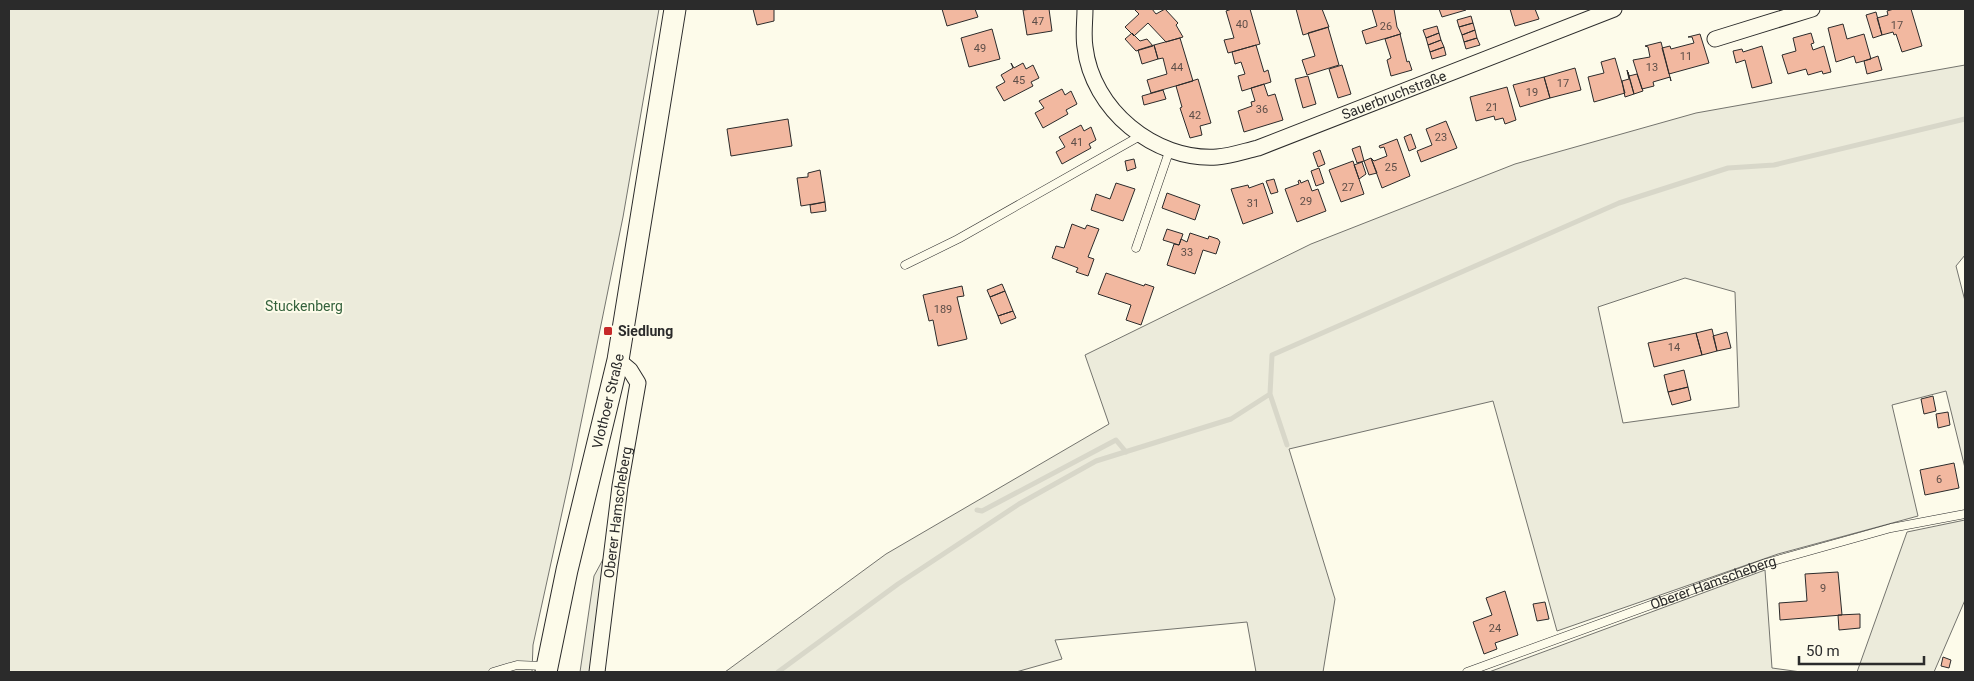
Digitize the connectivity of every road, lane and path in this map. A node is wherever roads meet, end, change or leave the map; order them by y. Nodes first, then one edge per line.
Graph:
1 (675, 9) edge
2 (1085, 9) edge
3 (1614, 9) edge
4 (1812, 9) edge
5 (1715, 38) dead end
6 (1140, 136) junction
7 (1170, 149) junction
8 (1136, 248) dead end
9 (905, 264) dead end
10 (618, 360) junction
11 (1965, 514) edge
12 (546, 669) edge
13 (493, 672) edge
14 (597, 672) edge
15 (1467, 672) edge

1 - 10 main road, Vlothoer Straße
2 - 6 street, Sauerbruchstraße
3 - 7 street, Sauerbruchstraße
4 - 5 street
6 - 7 street, Sauerbruchstraße
6 - 9 lane
7 - 8 lane
10 - 12 main road, Vlothoer Straße
10 - 14 street, Oberer Hamscheberg
11 - 15 lane, Oberer Hamscheberg
12 - 13 lane

